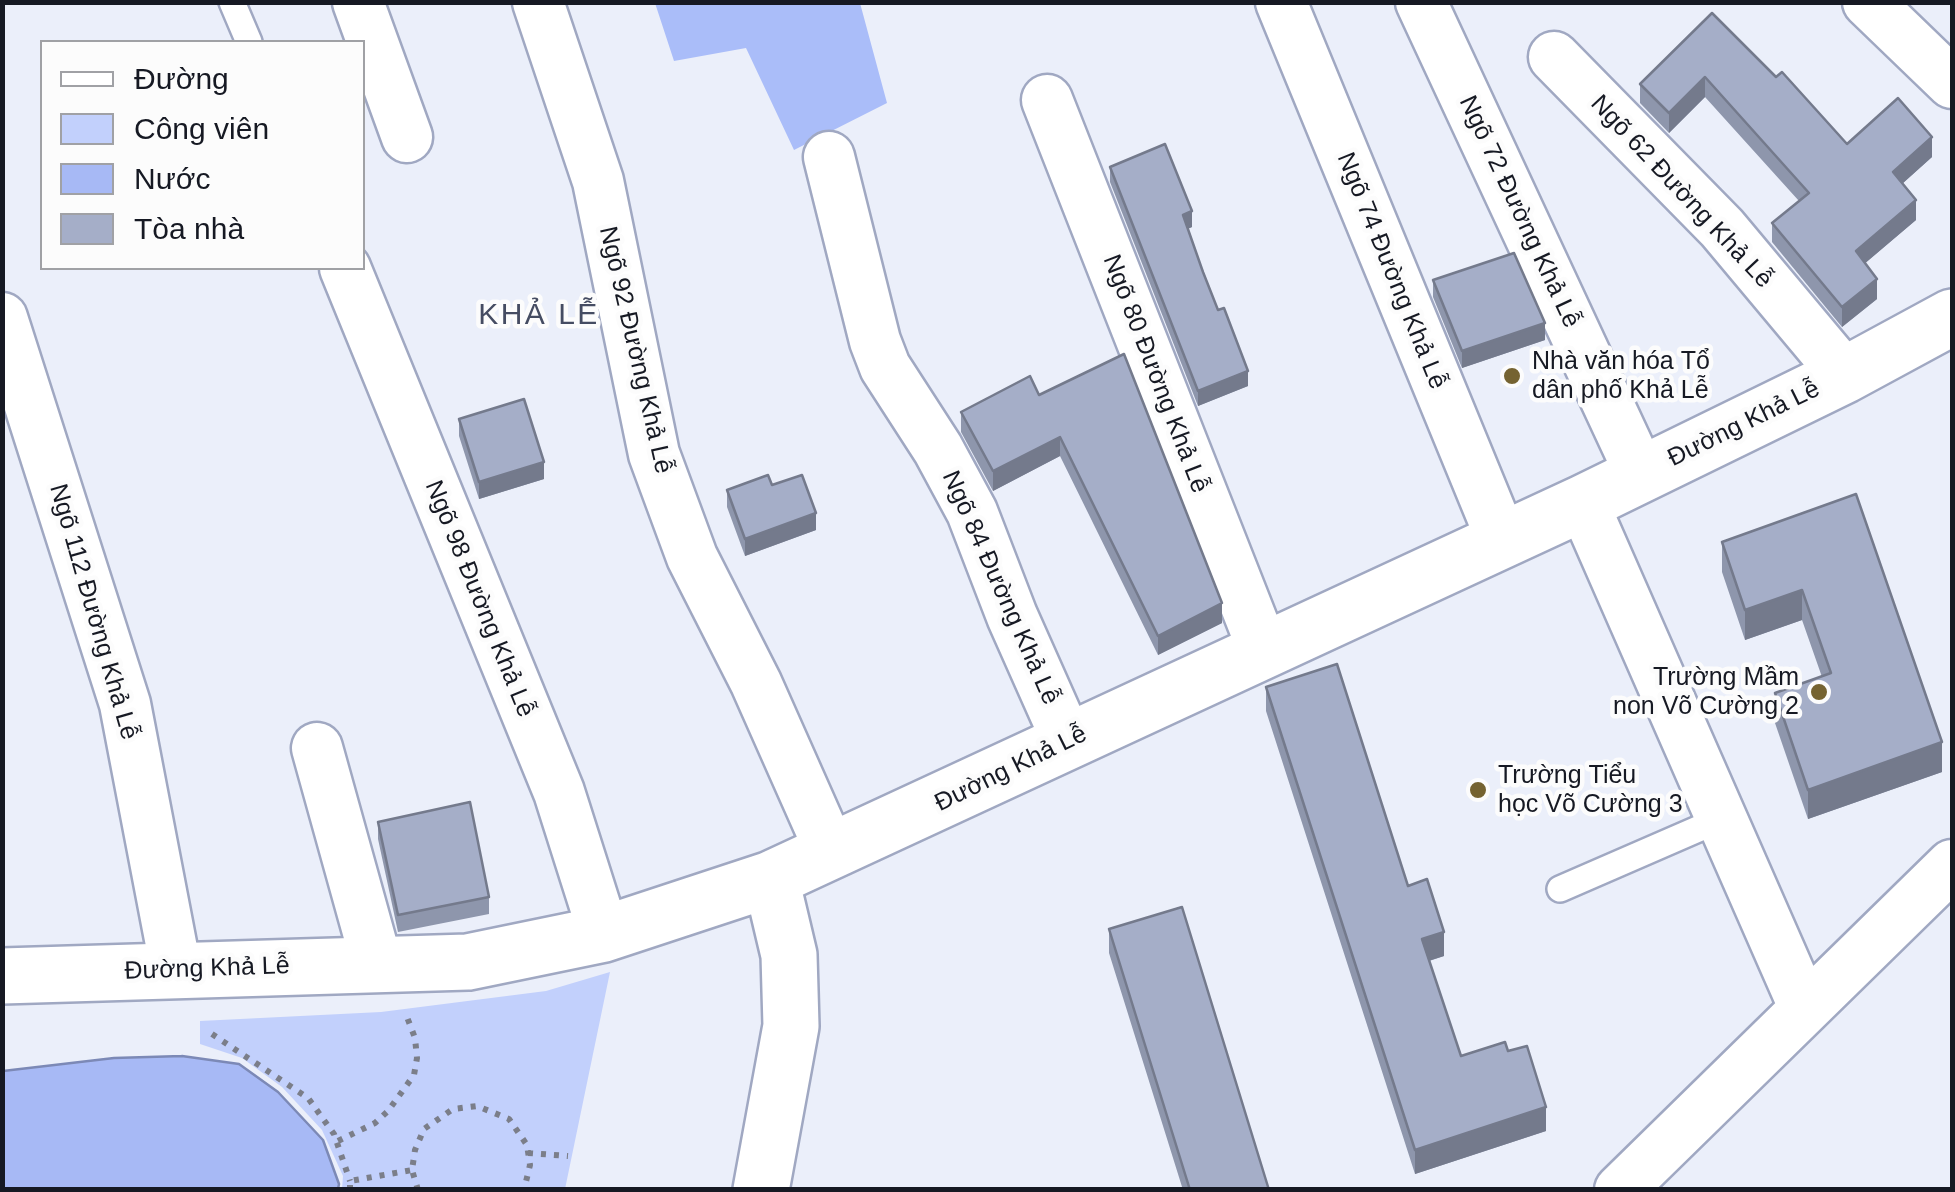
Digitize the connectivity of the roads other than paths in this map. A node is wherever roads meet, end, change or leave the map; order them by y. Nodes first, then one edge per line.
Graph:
1 (232, 2) edge
2 (358, 2) edge
3 (538, 2) edge
4 (1281, 2) edge
5 (1422, 2) edge
6 (1868, 2) edge
7 (249, 40) edge
8 (1554, 58) dead end
9 (1952, 82) edge
10 (1047, 100) dead end
11 (407, 137) dead end
12 (829, 157) dead end
13 (345, 270) edge
14 (1952, 317) edge
15 (2, 318) edge
16 (1845, 375) junction
17 (1641, 475) junction
18 (1582, 503) junction
19 (1502, 540) junction
20 (1264, 648) junction
21 (1068, 742) junction
22 (316, 748) dead end
23 (1721, 818) junction
24 (831, 852) junction
25 (1946, 879) edge
26 (771, 880) junction
27 (1560, 889) dead end
28 (604, 934) junction
29 (378, 964) junction
30 (176, 970) junction
31 (2, 976) edge
32 (1806, 1009) junction
33 (761, 1190) edge
34 (1620, 1190) edge

1 - 7 lane
2 - 11 street
3 - 24 street, Ngõ 92 Đường Khả Lễ
4 - 19 street, Ngõ 74 Đường Khả Lễ
5 - 17 street, Ngõ 72 Đường Khả Lễ
6 - 9 street
8 - 16 street, Ngõ 62 Đường Khả Lễ
10 - 20 street, Ngõ 80 Đường Khả Lễ
12 - 21 street, Ngõ 84 Đường Khả Lễ
13 - 28 street, Ngõ 98 Đường Khả Lễ
14 - 16 street, Đường Khả Lễ
15 - 30 street, Ngõ 112 Đường Khả Lễ
16 - 17 street, Đường Khả Lễ
17 - 18 street, Đường Khả Lễ
18 - 19 street, Đường Khả Lễ
18 - 23 street
19 - 20 street, Đường Khả Lễ
20 - 21 street, Đường Khả Lễ
21 - 24 street, Đường Khả Lễ
22 - 29 street
23 - 27 lane
23 - 32 street
24 - 26 street, Đường Khả Lễ
25 - 32 street
26 - 28 street, Đường Khả Lễ
26 - 33 street
28 - 29 street, Đường Khả Lễ
29 - 30 street, Đường Khả Lễ
30 - 31 street, Đường Khả Lễ
32 - 34 street

